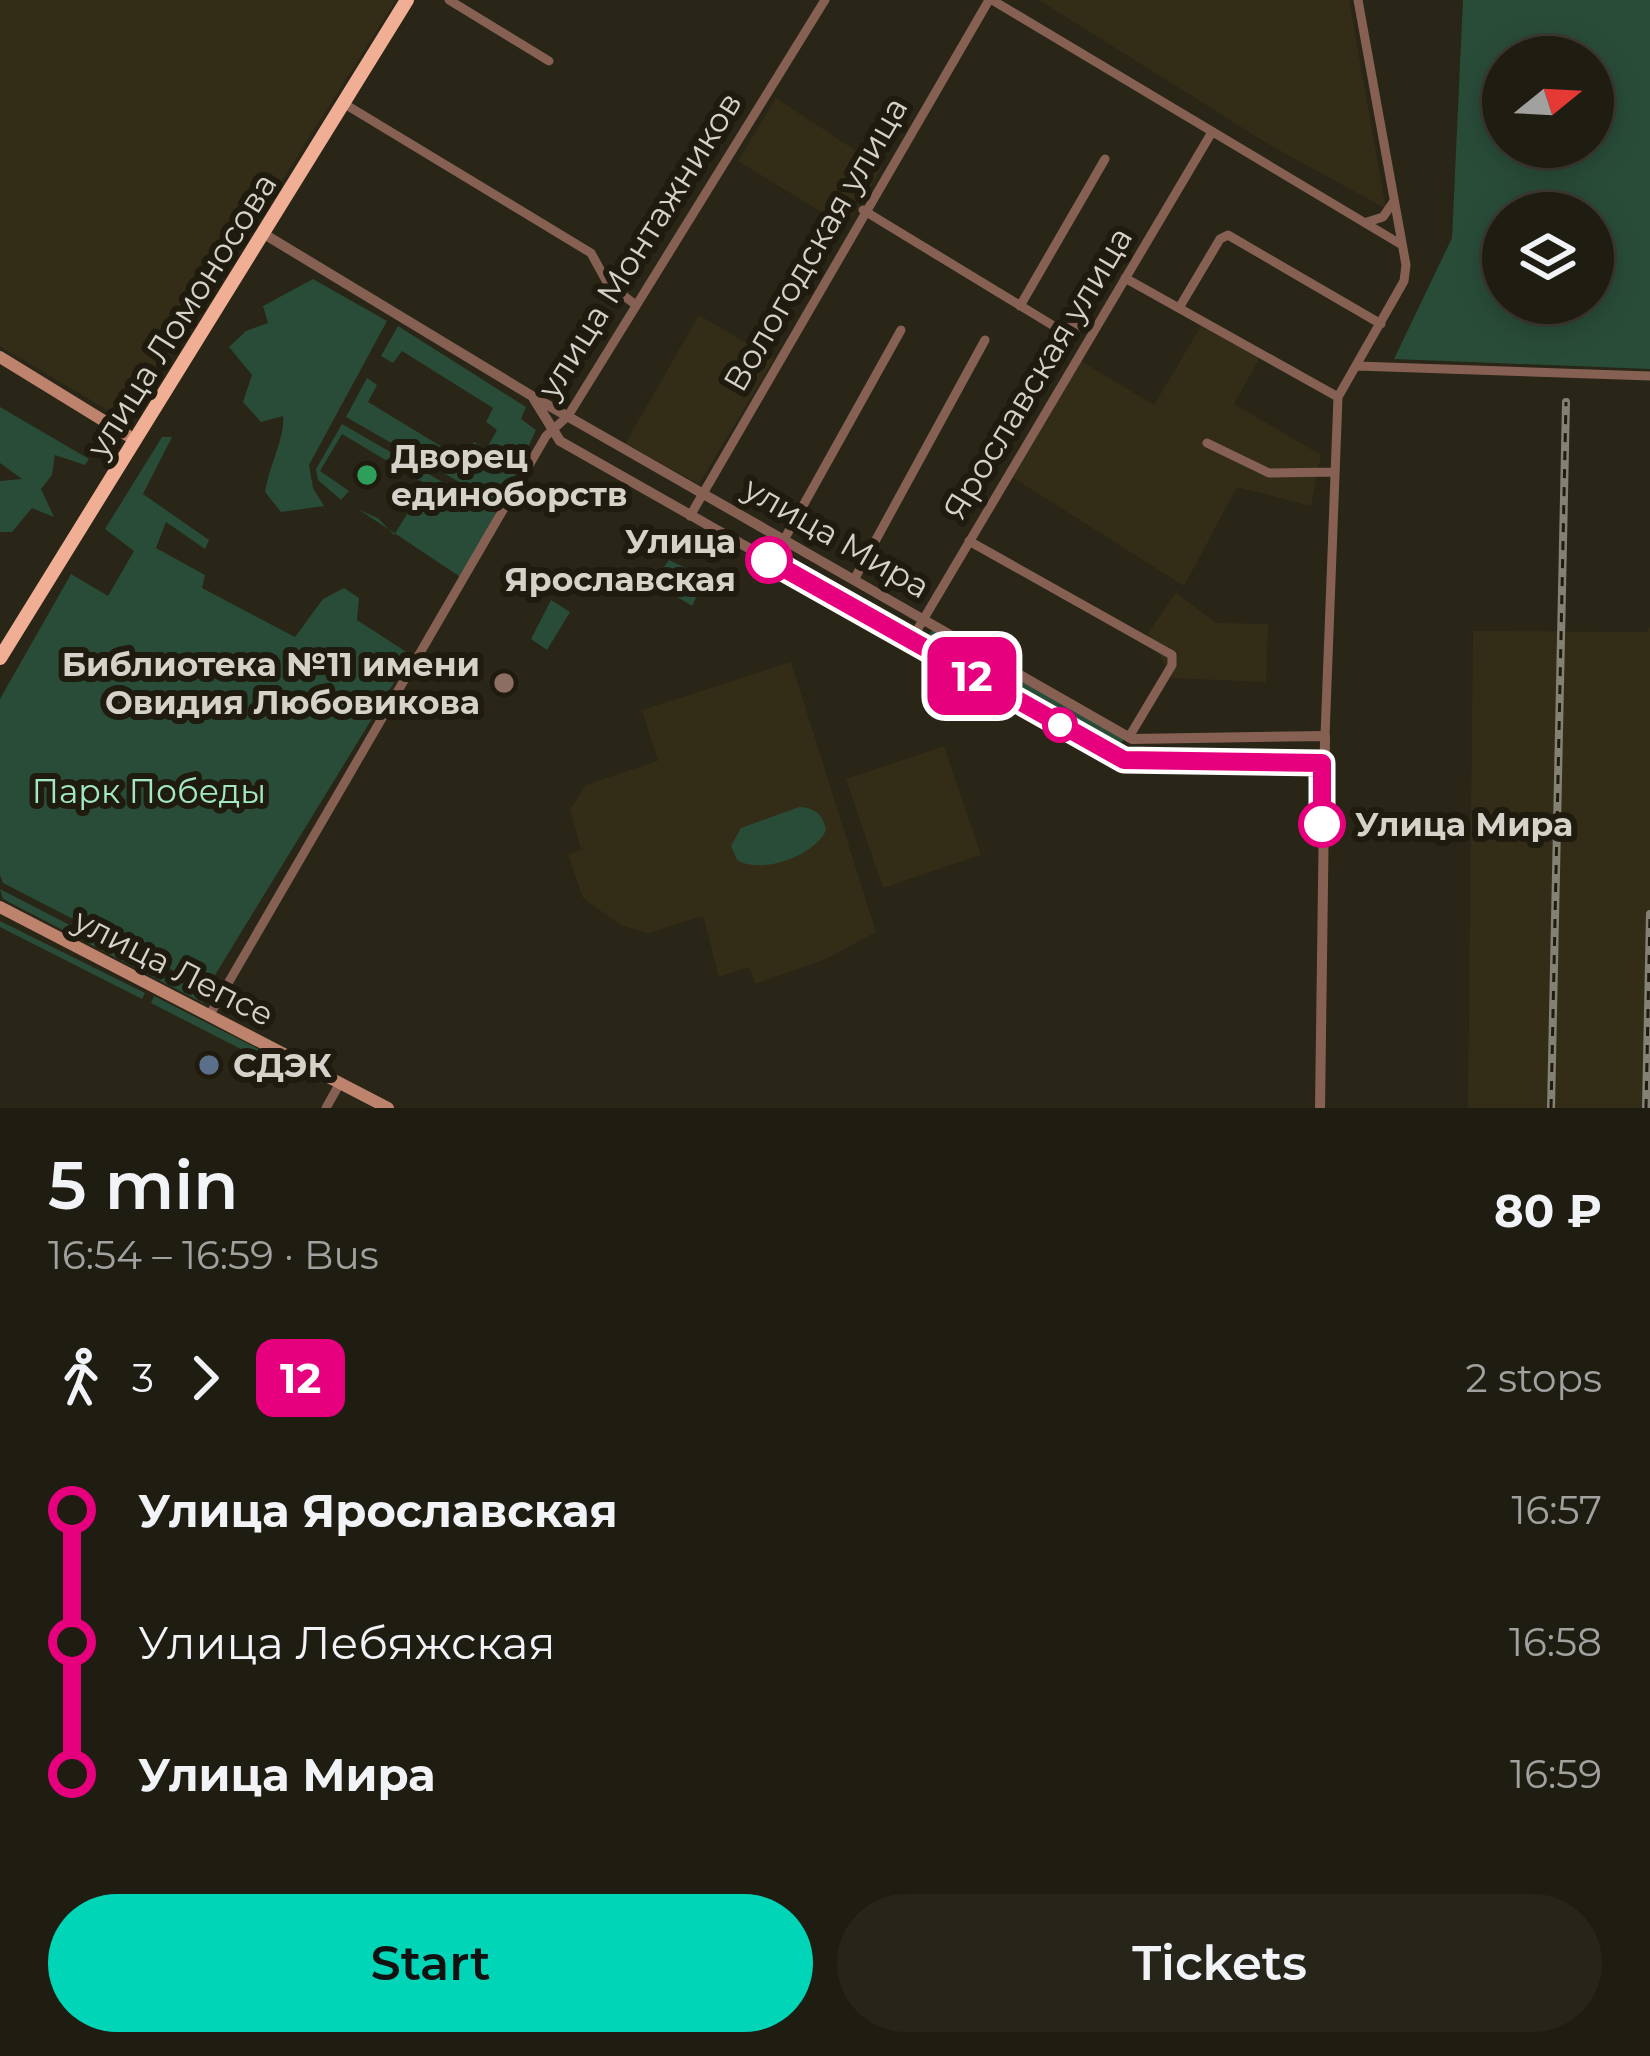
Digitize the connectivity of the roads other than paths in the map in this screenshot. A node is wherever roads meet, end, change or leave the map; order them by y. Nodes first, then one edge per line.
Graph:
1 (407, 0) edge
2 (449, 0) edge
3 (825, 0) edge
4 (990, 0) edge
5 (1358, 0) edge
6 (549, 61) dead end
7 (343, 103) junction
8 (1212, 132) junction
9 (1105, 159) dead end
10 (1394, 201) junction
11 (863, 210) junction
12 (1364, 223) junction
13 (264, 234) junction
14 (1402, 245) junction
15 (1125, 278) junction
16 (637, 305) junction
17 (1020, 306) junction
18 (1179, 308) junction
19 (1382, 324) junction
20 (1095, 327) junction
21 (902, 330) dead end
22 (985, 340) dead end
23 (0, 357) edge
24 (1357, 366) junction
25 (1650, 376) edge
26 (532, 396) junction
27 (1338, 397) junction
28 (568, 416) junction
29 (551, 430) junction
30 (135, 440) junction
31 (1207, 443) dead end
32 (1336, 472) junction
33 (703, 491) junction
34 (690, 516) junction
35 (785, 538) junction
36 (969, 542) junction
37 (855, 578) junction
38 (924, 618) junction
39 (910, 642) junction
40 (0, 658) edge
41 (1325, 736) junction
42 (1129, 737) junction
43 (1322, 763) junction
44 (0, 907) edge
45 (209, 1016) junction
46 (340, 1083) junction
47 (326, 1108) edge
48 (388, 1108) edge
49 (1320, 1108) edge

1 - 7 highway, улица Ломоносова
2 - 6 street
3 - 16 street, улица Монтажников
4 - 8 street
4 - 11 street, Вологодская улица
5 - 10 street
7 - 13 highway, улица Ломоносова
7 - 16 street
8 - 12 street
8 - 15 street, Ярославская улица
9 - 17 street
10 - 12 street
10 - 14 street
11 - 17 street
11 - 33 street, Вологодская улица
12 - 14 street
13 - 26 street, улица Мира
13 - 30 highway, улица Ломоносова
14 - 19 street
15 - 18 street
15 - 20 street, Ярославская улица
16 - 28 street, улица Монтажников
17 - 20 street
18 - 19 street
18 - 27 street
19 - 24 street
20 - 36 street, Ярославская улица
21 - 35 street
22 - 37 street
23 - 30 main road
24 - 25 street
24 - 27 street
26 - 28 street, улица Мира
26 - 29 street, улица Мира
27 - 32 street
28 - 29 street, улица Монтажников
28 - 33 street, улица Мира
29 - 34 street, улица Мира
29 - 45 street, улица Монтажников
30 - 40 highway, улица Ломоносова
31 - 32 street
32 - 41 street
33 - 34 street, Вологодская улица
33 - 35 street, улица Мира
34 - 39 street, улица Мира
35 - 37 street, улица Мира
36 - 38 street, Ярославская улица
36 - 42 street
37 - 38 street, улица Мира
38 - 39 street, Ярославская улица
38 - 42 street, улица Мира
39 - 43 street, улица Мира
41 - 42 street
41 - 43 street
43 - 49 street
44 - 45 main road, улица Лепсе
45 - 46 main road, улица Лепсе
46 - 47 street
46 - 48 main road, улица Лепсе

